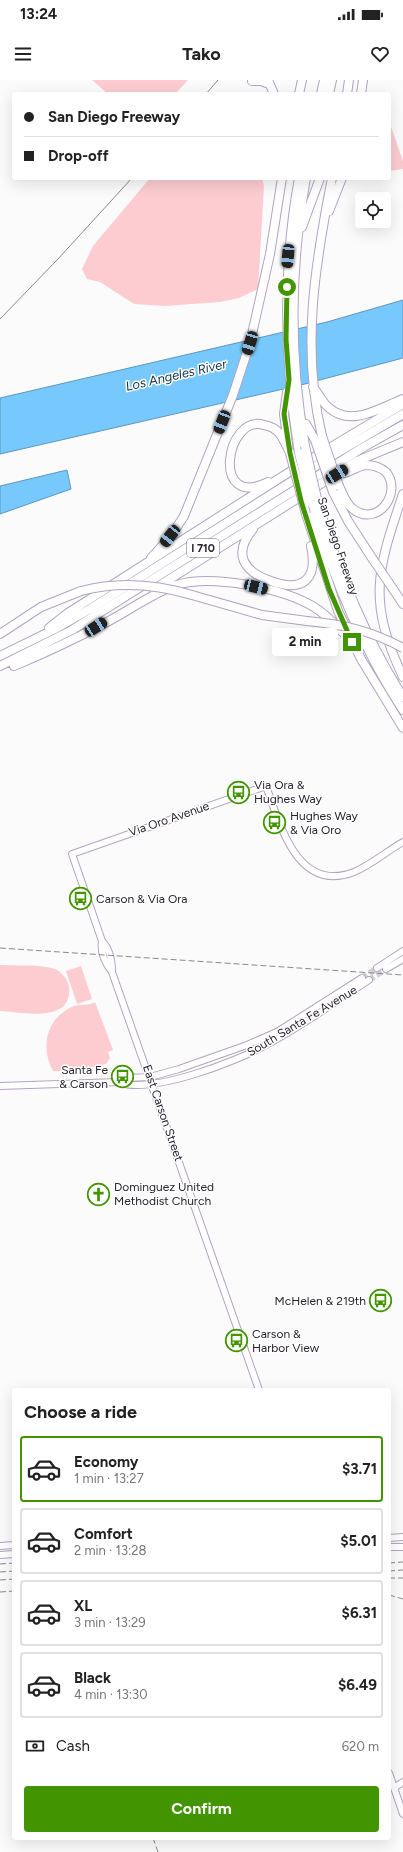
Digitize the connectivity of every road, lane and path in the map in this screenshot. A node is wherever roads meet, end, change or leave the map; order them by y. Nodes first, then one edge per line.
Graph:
1 (253, 80) edge
2 (302, 80) edge
3 (320, 80) edge
4 (326, 80) edge
5 (332, 80) edge
6 (349, 80) edge
7 (363, 80) edge
8 (367, 80) edge
9 (267, 82) edge
10 (273, 92) edge
11 (299, 92) edge
12 (317, 92) edge
13 (323, 92) edge
14 (329, 92) edge
15 (347, 92) edge
16 (361, 92) edge
17 (366, 92) edge
18 (276, 180) edge
19 (282, 180) edge
20 (301, 180) edge
21 (310, 180) edge
22 (319, 180) edge
23 (332, 180) edge
24 (341, 180) edge
25 (278, 205) junction
26 (324, 223) junction
27 (302, 227) junction
28 (292, 285) junction
29 (289, 380) junction
30 (313, 387) junction
31 (403, 399) edge
32 (403, 404) edge
33 (298, 411) junction
34 (403, 414) edge
35 (403, 425) edge
36 (403, 442) edge
37 (309, 445) junction
38 (290, 453) junction
39 (291, 471) junction
40 (324, 482) junction
41 (336, 489) junction
42 (403, 494) edge
43 (316, 501) junction
44 (306, 514) junction
45 (257, 524) junction
46 (149, 562) junction
47 (403, 604) edge
48 (96, 627) junction
49 (0, 634) edge
50 (34, 640) junction
51 (352, 642) junction
52 (403, 648) edge
53 (0, 656) edge
54 (0, 666) edge
55 (0, 671) edge
56 (403, 677) edge
57 (403, 688) edge
58 (403, 697) edge
59 (403, 702) edge
60 (403, 710) edge
61 (403, 728) edge
62 (403, 842) edge
63 (72, 854) joint
64 (403, 951) edge
65 (403, 959) edge
66 (377, 968) tunnel mouth
67 (386, 969) tunnel mouth
68 (362, 978) tunnel mouth
69 (369, 980) tunnel mouth
70 (150, 1077) junction
71 (118, 1082) junction
72 (153, 1084) junction
73 (0, 1086) edge
74 (258, 1388) edge
75 (403, 1537) edge
76 (391, 1538) edge
77 (12, 1545) edge
78 (0, 1546) edge
79 (403, 1547) edge
80 (391, 1548) edge
81 (0, 1554) edge
82 (12, 1554) edge
83 (391, 1779) edge
84 (403, 1782) edge
85 (394, 1788) junction
86 (403, 1788) edge
87 (403, 1814) edge

1 - 9 highway
2 - 11 highway
3 - 12 highway
4 - 13 highway
5 - 14 highway
6 - 15 highway
7 - 16 highway
8 - 17 highway
9 - 10 highway
18 - 25 highway
19 - 25 highway
20 - 28 highway, San Diego Freeway
21 - 27 highway, San Diego Freeway
22 - 27 highway
23 - 26 highway
24 - 26 highway
25 - 46 highway
26 - 30 highway
27 - 28 highway, San Diego Freeway
28 - 29 highway, San Diego Freeway
28 - 33 highway, San Diego Freeway
29 - 33 highway, San Diego Freeway
29 - 38 highway
30 - 31 highway
30 - 37 highway
32 - 39 highway
33 - 37 highway, San Diego Freeway
33 - 37 highway, San Diego Freeway
34 - 50 highway, I 710
35 - 54 highway, I 710
36 - 40 highway
37 - 41 highway, bridge
37 - 43 highway, San Diego Freeway
37 - 43 highway, San Diego Freeway, bridge
38 - 39 highway
38 - 44 highway, bridge
39 - 46 highway
40 - 41 highway
40 - 45 highway
41 - 47 highway, bridge
42 - 56 highway
43 - 57 highway, San Diego Freeway
43 - 58 highway
43 - 59 highway
43 - 60 highway, San Diego Freeway
44 - 45 highway
44 - 51 highway
45 - 48 highway
46 - 50 highway
48 - 51 highway
48 - 55 highway
49 - 52 highway, bridge
50 - 53 highway, I 710
51 - 61 highway
62 - 63 main road, Via Oro Avenue
63 - 70 main road, East Carson Street
64 - 66 main road
65 - 67 main road
68 - 70 main road, South Santa Fe Avenue
69 - 72 main road, South Santa Fe Avenue
70 - 71 main road, South Santa Fe Avenue
70 - 72 main road, East Carson Street
71 - 72 main road, South Santa Fe Avenue
71 - 73 main road, South Santa Fe Avenue
72 - 74 main road, East Carson Street
75 - 76 main road
77 - 78 main road
79 - 80 main road
81 - 82 main road
83 - 85 main road
84 - 85 main road
85 - 86 main road
85 - 87 main road

